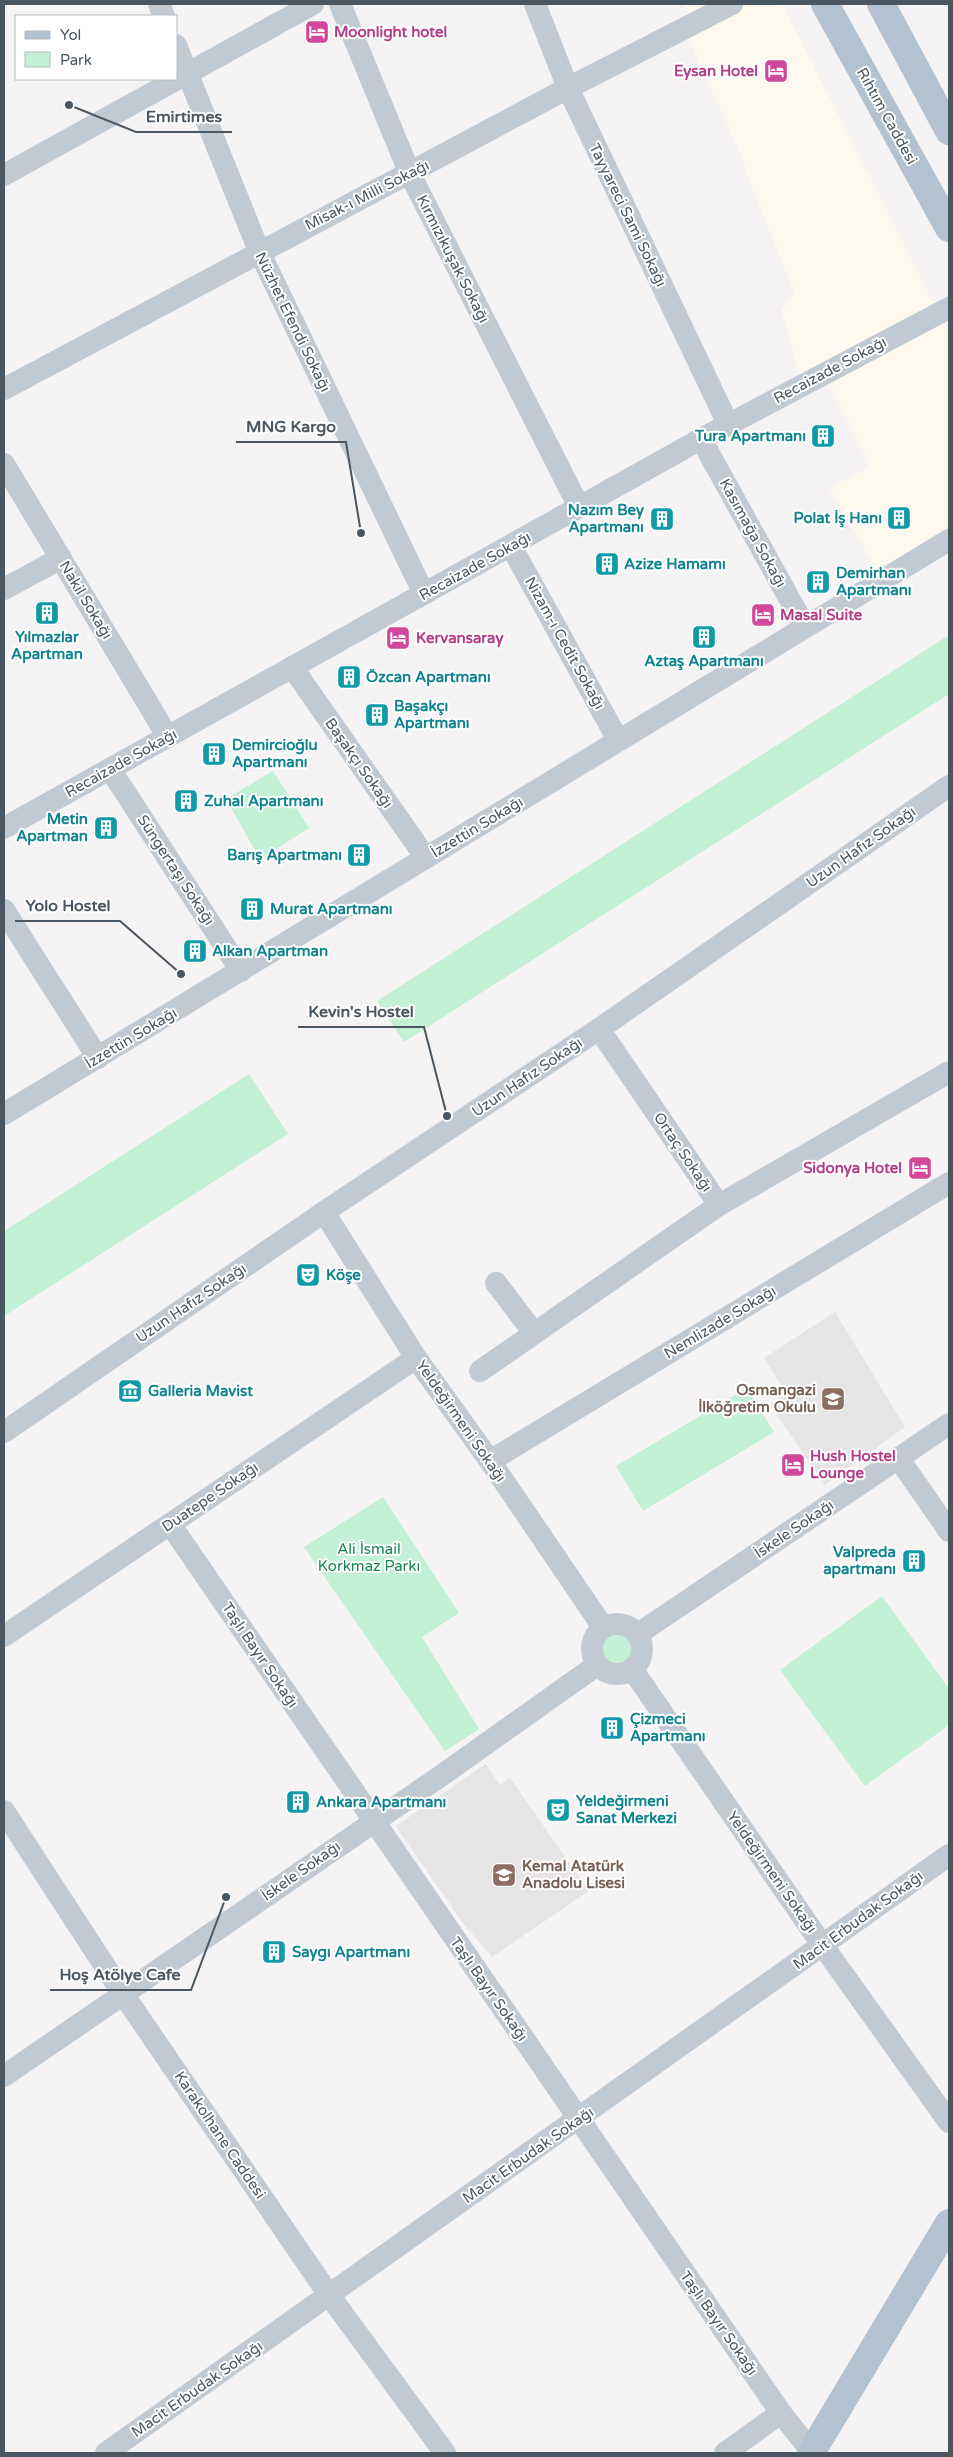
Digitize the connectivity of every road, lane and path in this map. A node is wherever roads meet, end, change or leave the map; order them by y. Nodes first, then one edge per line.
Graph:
1 (313, 4) edge
2 (340, 4) edge
3 (535, 4) edge
4 (732, 4) edge
5 (825, 4) edge
6 (881, 4) edge
7 (178, 49) edge
8 (189, 74) junction
9 (568, 88) junction
10 (949, 131) edge
11 (410, 174) junction
12 (4, 175) edge
13 (949, 228) edge
14 (259, 251) junction
15 (949, 308) edge
16 (4, 389) edge
17 (728, 424) junction
18 (700, 438) junction
19 (4, 464) edge
20 (579, 507) junction
21 (949, 540) edge
22 (511, 546) junction
23 (61, 558) junction
24 (4, 589) edge
25 (424, 594) junction
26 (805, 627) junction
27 (292, 668) junction
28 (168, 737) junction
29 (618, 740) junction
30 (110, 769) junction
31 (949, 786) edge
32 (4, 828) edge
33 (426, 858) junction
34 (4, 910) edge
35 (241, 971) junction
36 (600, 1029) junction
37 (98, 1058) junction
38 (949, 1072) edge
39 (4, 1114) edge
40 (949, 1183) edge
41 (719, 1204) junction
42 (324, 1212) junction
43 (496, 1283) dead end
44 (534, 1333) junction
45 (416, 1358) junction
46 (480, 1371) dead end
47 (949, 1424) edge
48 (4, 1432) edge
49 (899, 1458) junction
50 (490, 1461) junction
51 (170, 1524) junction
52 (949, 1531) edge
53 (603, 1628) junction
54 (638, 1634) junction
55 (4, 1636) edge
56 (598, 1665) junction
57 (632, 1669) junction
58 (4, 1811) edge
59 (374, 1822) junction
60 (949, 1855) edge
61 (823, 1946) junction
62 (123, 1994) junction
63 (4, 2076) edge
64 (578, 2119) junction
65 (949, 2122) edge
66 (949, 2223) edge
67 (329, 2295) junction
68 (781, 2413) junction
69 (106, 2453) edge
70 (445, 2453) edge
71 (725, 2453) edge
72 (811, 2453) edge

1 - 8 street
2 - 11 street, Kırmızıkuşak Sokağı
3 - 9 street, Tayyareci Sami Sokağı
4 - 9 street, Misak-ı Milli Sokağı
5 - 13 main road, Rıhtım Caddesi
6 - 10 main road
7 - 8 street, Nüzhet Efendi Sokağı
8 - 12 street
8 - 14 street, Nüzhet Efendi Sokağı
9 - 11 street, Misak-ı Milli Sokağı
9 - 17 street, Tayyareci Sami Sokağı
11 - 14 street, Misak-ı Milli Sokağı
11 - 20 street, Kırmızıkuşak Sokağı
14 - 16 street, Misak-ı Milli Sokağı
14 - 25 street, Nüzhet Efendi Sokağı
15 - 17 street, Recaizade Sokağı
17 - 18 street, Recaizade Sokağı
18 - 20 street, Recaizade Sokağı
18 - 26 street, Kasımağa Sokağı
19 - 23 street, Nakil Sokağı
20 - 22 street, Recaizade Sokağı
21 - 26 street, İzzettin Sokağı
22 - 25 street, Recaizade Sokağı
22 - 29 street, Nizam-ı Cedit Sokağı
23 - 24 street
23 - 28 street, Nakil Sokağı
25 - 27 street, Recaizade Sokağı
26 - 29 street, İzzettin Sokağı
27 - 28 street, Recaizade Sokağı
27 - 33 street, Başakçı Sokağı
28 - 30 street, Recaizade Sokağı
29 - 33 street, İzzettin Sokağı
30 - 32 street, Recaizade Sokağı
30 - 35 street, Süngertaşı Sokağı
31 - 36 street, Uzun Hafız Sokağı
33 - 35 street, İzzettin Sokağı
34 - 37 street
35 - 37 street, İzzettin Sokağı
36 - 41 street, Ortaç Sokağı
36 - 42 street, Uzun Hafız Sokağı
37 - 39 street, İzzettin Sokağı
38 - 41 street, Ortaç Sokağı
40 - 50 street, Nemlizade Sokağı
41 - 44 street
42 - 45 street, Yeldeğirmeni Sokağı
42 - 48 street, Uzun Hafız Sokağı
43 - 44 street
44 - 46 street
45 - 50 street, Yeldeğirmeni Sokağı
45 - 51 street, Duatepe Sokağı
47 - 49 street, İskele Sokağı
49 - 52 street
49 - 54 street, İskele Sokağı
50 - 53 street, Yeldeğirmeni Sokağı
51 - 55 street, Duatepe Sokağı
51 - 59 street, Taşlı Bayır Sokağı
53 - 54 street
53 - 56 street
54 - 57 street
56 - 57 street
56 - 59 street, İskele Sokağı
57 - 61 street, Yeldeğirmeni Sokağı
58 - 62 street, Karakolhane Caddesi
59 - 62 street, İskele Sokağı
59 - 64 street, Taşlı Bayır Sokağı
60 - 61 street, Macit Erbudak Sokağı
61 - 64 street, Macit Erbudak Sokağı
61 - 65 street, Yeldeğirmeni Sokağı
62 - 63 street, İskele Sokağı
62 - 67 street, Karakolhane Caddesi
64 - 67 street, Macit Erbudak Sokağı
64 - 68 street, Taşlı Bayır Sokağı
66 - 72 main road
67 - 69 street, Macit Erbudak Sokağı
67 - 70 street, Karakolhane Caddesi
68 - 71 street
68 - 72 street, Taşlı Bayır Sokağı

